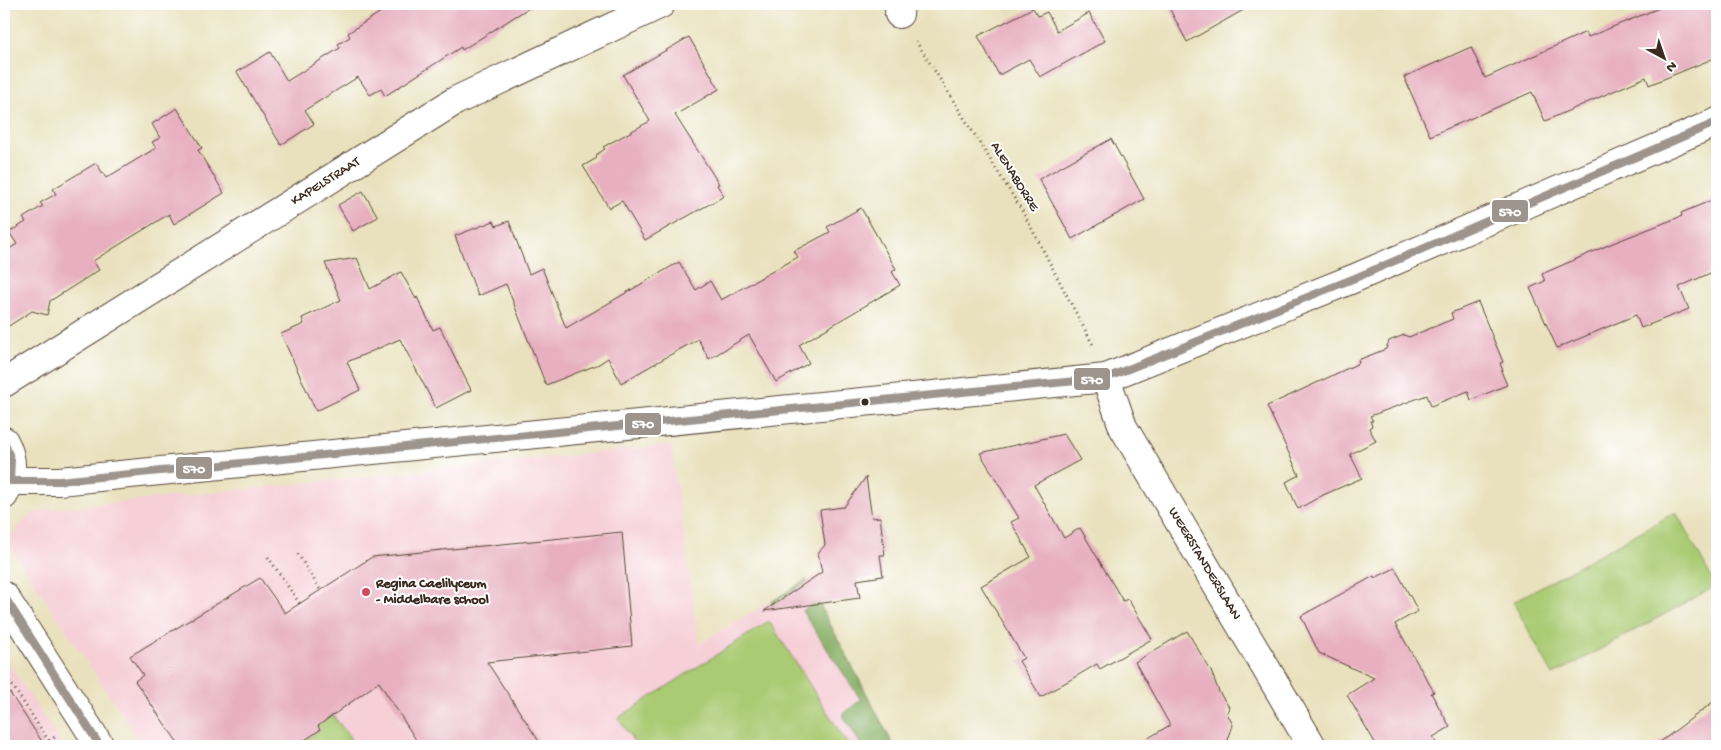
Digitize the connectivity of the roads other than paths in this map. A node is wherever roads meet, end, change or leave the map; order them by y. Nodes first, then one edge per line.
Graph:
1 (661, 4) edge
2 (1717, 122) edge
3 (1106, 378) junction
4 (4, 383) edge
5 (4, 441) edge
6 (7, 488) edge
7 (4, 596) edge
8 (100, 746) edge
9 (1312, 746) edge

1 - 4 street, KAPELSTRAAT
2 - 3 street
3 - 6 street
3 - 9 street, WEERSTANDERSLAAN
5 - 6 street
7 - 8 street

